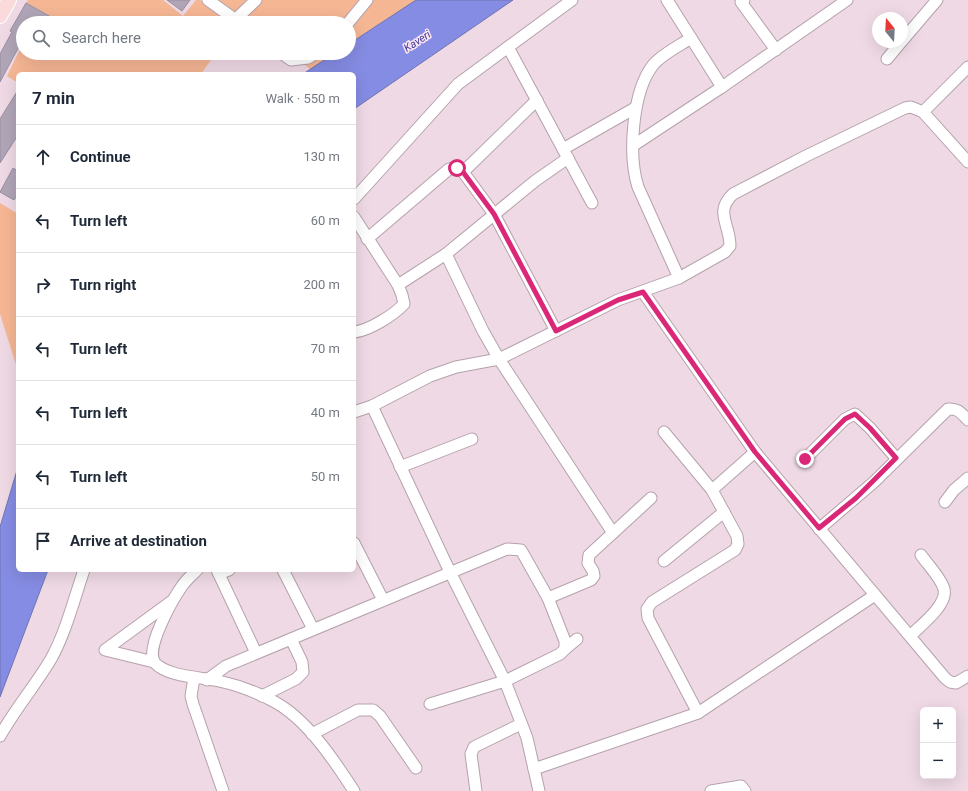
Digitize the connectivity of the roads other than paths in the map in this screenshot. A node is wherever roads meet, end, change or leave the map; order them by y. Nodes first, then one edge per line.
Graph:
1 (9, 0) edge
2 (208, 0) edge
3 (256, 0) edge
4 (367, 0) edge
5 (572, 0) edge
6 (667, 0) edge
7 (847, 0) edge
8 (937, 0) edge
9 (741, 1) edge
10 (0, 15) edge
11 (231, 16) edge
12 (242, 16) edge
13 (354, 16) edge
14 (908, 35) edge
15 (691, 38) junction
16 (508, 47) junction
17 (897, 48) edge
18 (776, 50) junction
19 (887, 59) dead end
20 (968, 66) edge
21 (722, 87) junction
22 (537, 100) junction
23 (635, 108) junction
24 (923, 112) junction
25 (634, 145) junction
26 (565, 154) junction
27 (968, 162) edge
28 (463, 172) junction
29 (356, 197) edge
30 (592, 203) dead end
31 (494, 214) junction
32 (356, 220) edge
33 (367, 239) junction
34 (446, 254) junction
35 (679, 278) junction
36 (398, 285) junction
37 (643, 292) junction
38 (556, 331) junction
39 (356, 332) edge
40 (499, 359) junction
41 (372, 406) junction
42 (356, 411) edge
43 (968, 420) edge
44 (664, 432) dead end
45 (472, 439) dead end
46 (755, 452) junction
47 (896, 458) junction
48 (805, 459) dead end
49 (400, 466) junction
50 (968, 478) edge
51 (712, 490) junction
52 (651, 498) dead end
53 (946, 502) dead end
54 (724, 512) junction
55 (819, 528) junction
56 (613, 533) junction
57 (356, 547) edge
58 (921, 555) dead end
59 (664, 561) dead end
60 (83, 572) edge
61 (195, 572) edge
62 (222, 572) edge
63 (284, 572) edge
64 (450, 572) junction
65 (875, 595) junction
66 (548, 598) junction
67 (174, 600) junction
68 (383, 600) junction
69 (313, 630) junction
70 (910, 636) junction
71 (291, 639) junction
72 (577, 639) dead end
73 (565, 649) junction
74 (256, 653) junction
75 (154, 662) junction
76 (968, 676) edge
77 (194, 678) junction
78 (207, 680) junction
79 (505, 681) junction
80 (262, 696) junction
81 (430, 704) dead end
82 (698, 713) junction
83 (521, 724) junction
84 (312, 734) junction
85 (0, 736) edge
86 (416, 768) dead end
87 (534, 769) junction
88 (223, 791) edge
89 (354, 791) edge
90 (476, 791) edge
91 (539, 791) edge
92 (711, 791) edge
93 (745, 791) edge

1 - 10 main road
2 - 11 street
3 - 12 street
4 - 13 street
5 - 16 street
6 - 15 street
7 - 18 street
8 - 14 street
9 - 18 street
15 - 21 street
15 - 23 street
16 - 22 street
16 - 29 street
17 - 19 street
18 - 21 street
20 - 24 street
21 - 25 street
22 - 26 street
22 - 28 street
23 - 25 street
23 - 26 street
24 - 27 street
24 - 35 street
25 - 35 street
26 - 30 street
26 - 31 street
28 - 31 street
28 - 33 street
31 - 34 street
31 - 38 street
32 - 33 street
33 - 36 street
34 - 36 street
34 - 40 street
35 - 37 street
36 - 39 street
37 - 38 street
37 - 46 street
38 - 40 street
40 - 41 street
40 - 56 street
41 - 42 street
41 - 49 street
43 - 47 street
44 - 51 street
45 - 49 street
46 - 51 street
46 - 55 street
47 - 48 street
47 - 55 street
49 - 64 street
50 - 53 street
51 - 54 street
52 - 56 street
54 - 59 street
54 - 82 street
55 - 65 street
56 - 66 street
57 - 68 street
58 - 70 street
60 - 85 street
61 - 67 street
62 - 74 street
63 - 69 street
64 - 66 street
64 - 68 street
64 - 79 street
65 - 70 street
65 - 82 street
66 - 73 street
67 - 75 street
67 - 75 street
68 - 69 street
69 - 71 street
70 - 76 street
71 - 74 street
71 - 80 street
72 - 73 street
73 - 79 street
74 - 78 street
75 - 77 street
77 - 78 street
77 - 88 street
78 - 80 street
79 - 81 street
79 - 83 street
80 - 84 street
82 - 87 street
83 - 87 street
83 - 90 street
84 - 86 street
84 - 89 street
87 - 91 street
92 - 93 street

